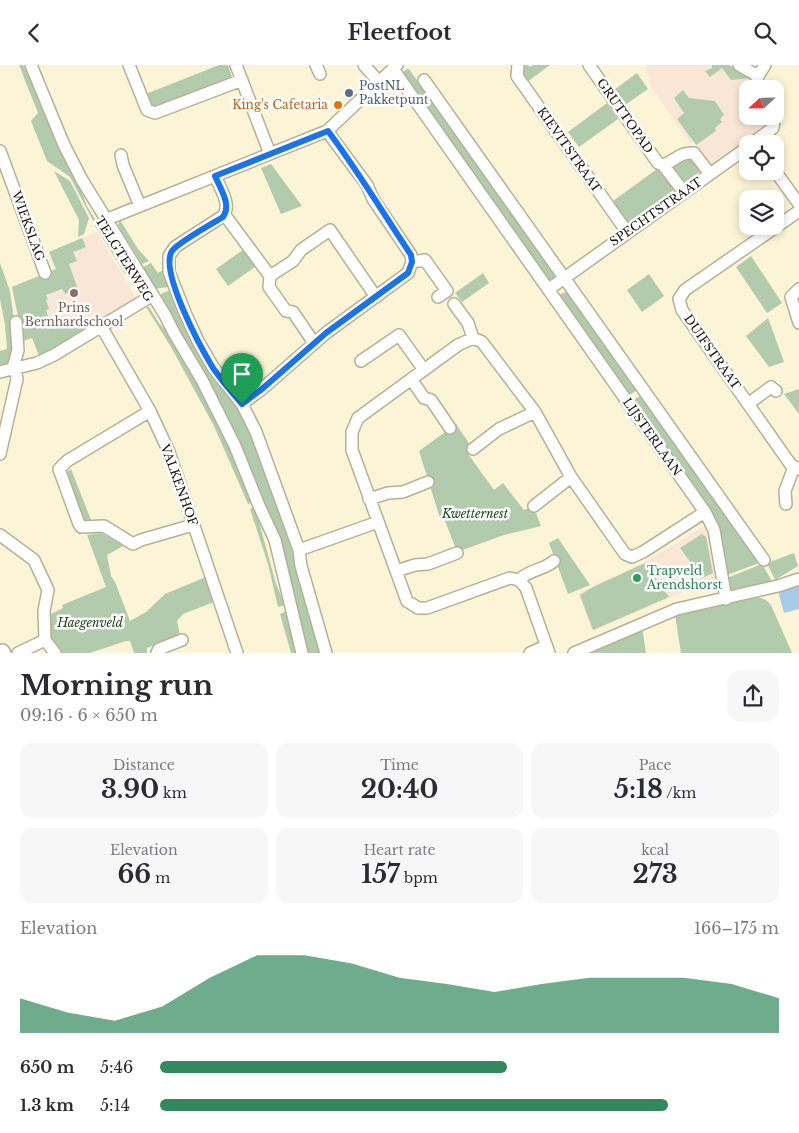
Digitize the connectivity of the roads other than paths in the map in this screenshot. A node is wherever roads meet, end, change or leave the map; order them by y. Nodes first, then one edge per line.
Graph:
1 (30, 65) edge
2 (129, 65) edge
3 (236, 65) edge
4 (364, 65) edge
5 (518, 65) edge
6 (589, 65) edge
7 (739, 65) edge
8 (765, 65) edge
9 (395, 67) edge
10 (758, 76) junction
11 (242, 80) junction
12 (424, 80) dead end
13 (757, 80) edge
14 (379, 82) junction
15 (773, 125) edge
16 (328, 131) junction
17 (764, 135) edge
18 (0, 151) edge
19 (739, 153) edge
20 (270, 154) junction
21 (121, 155) dead end
22 (663, 165) junction
23 (710, 174) junction
24 (215, 176) junction
25 (782, 180) edge
26 (684, 193) junction
27 (798, 200) edge
28 (140, 206) junction
29 (799, 211) edge
30 (223, 217) junction
31 (105, 222) junction
32 (627, 233) junction
33 (412, 262) junction
34 (46, 273) dead end
35 (270, 276) junction
36 (565, 278) junction
37 (549, 289) junction
38 (799, 289) edge
39 (150, 297) junction
40 (376, 297) junction
41 (438, 297) dead end
42 (454, 304) dead end
43 (16, 322) dead end
44 (799, 323) edge
45 (101, 326) junction
46 (473, 338) junction
47 (314, 343) junction
48 (361, 361) dead end
49 (15, 369) junction
50 (424, 369) junction
51 (0, 372) edge
52 (411, 379) junction
53 (776, 391) dead end
54 (748, 403) junction
55 (242, 404) junction
56 (150, 411) junction
57 (535, 412) junction
58 (450, 427) dead end
59 (473, 449) dead end
60 (0, 454) edge
61 (797, 468) edge
62 (571, 477) junction
63 (428, 482) dead end
64 (370, 499) junction
65 (786, 504) dead end
66 (534, 506) dead end
67 (705, 512) junction
68 (378, 522) junction
69 (193, 525) junction
70 (0, 535) edge
71 (299, 549) junction
72 (456, 553) dead end
73 (764, 560) dead end
74 (554, 561) dead end
75 (396, 571) junction
76 (799, 579) edge
77 (519, 580) junction
78 (726, 599) junction
79 (45, 640) junction
80 (182, 640) dead end
81 (548, 649) edge
82 (0, 651) edge
83 (6, 653) edge
84 (18, 653) edge
85 (55, 653) edge
86 (157, 653) edge
87 (237, 653) edge
88 (302, 653) edge
89 (326, 653) edge
90 (530, 653) edge
91 (574, 653) edge

1 - 31 street, TELGTERWEG
2 - 11 street
3 - 11 street
4 - 14 street
5 - 32 street, KIEVITSTRAAT
6 - 22 street, GRUTTOPAD
7 - 10 street
8 - 10 street
9 - 14 street
9 - 37 street, LIJSTERLAAN
10 - 13 street
11 - 20 street
12 - 36 street, LIJSTERLAAN
14 - 16 street
15 - 17 street, SPECHTSTRAAT
16 - 20 street
16 - 33 street
18 - 34 street, WIEKSLAG
19 - 23 street, SPECHTSTRAAT
20 - 24 street
21 - 28 street
22 - 23 street, GRUTTOPAD
22 - 26 street, GRUTTOPAD
23 - 26 street, SPECHTSTRAAT
24 - 28 street
24 - 30 street
25 - 27 street
26 - 32 street, SPECHTSTRAAT
28 - 31 street
29 - 54 street, DUIFSTRAAT
30 - 35 street
30 - 55 street
31 - 39 street, TELGTERWEG
32 - 36 street, SPECHTSTRAAT
33 - 40 street
33 - 41 street
35 - 40 street
35 - 47 street
36 - 37 street
36 - 73 street, LIJSTERLAAN
37 - 67 street, LIJSTERLAAN
38 - 44 street
39 - 45 street
39 - 88 street, TELGTERWEG
40 - 47 street
42 - 46 street
43 - 49 street
45 - 49 street
45 - 56 street, VALKENHOF
46 - 50 street
46 - 57 street
47 - 55 street
48 - 50 street
49 - 51 street
49 - 60 street
50 - 52 street
52 - 58 street
52 - 64 street
53 - 54 street
54 - 61 street, DUIFSTRAAT
55 - 71 street
56 - 69 street, VALKENHOF
56 - 69 street
57 - 59 street
57 - 62 street
61 - 65 street, DUIFSTRAAT
62 - 66 street
62 - 67 street
63 - 64 street
64 - 68 street
67 - 78 street, LIJSTERLAAN
68 - 71 street
68 - 75 street
69 - 87 street, VALKENHOF
70 - 79 street
71 - 89 street
72 - 75 street
74 - 77 street
75 - 77 street
76 - 78 street
77 - 81 street
78 - 91 street
79 - 84 street
79 - 85 street
80 - 86 street
81 - 90 street
82 - 83 street

